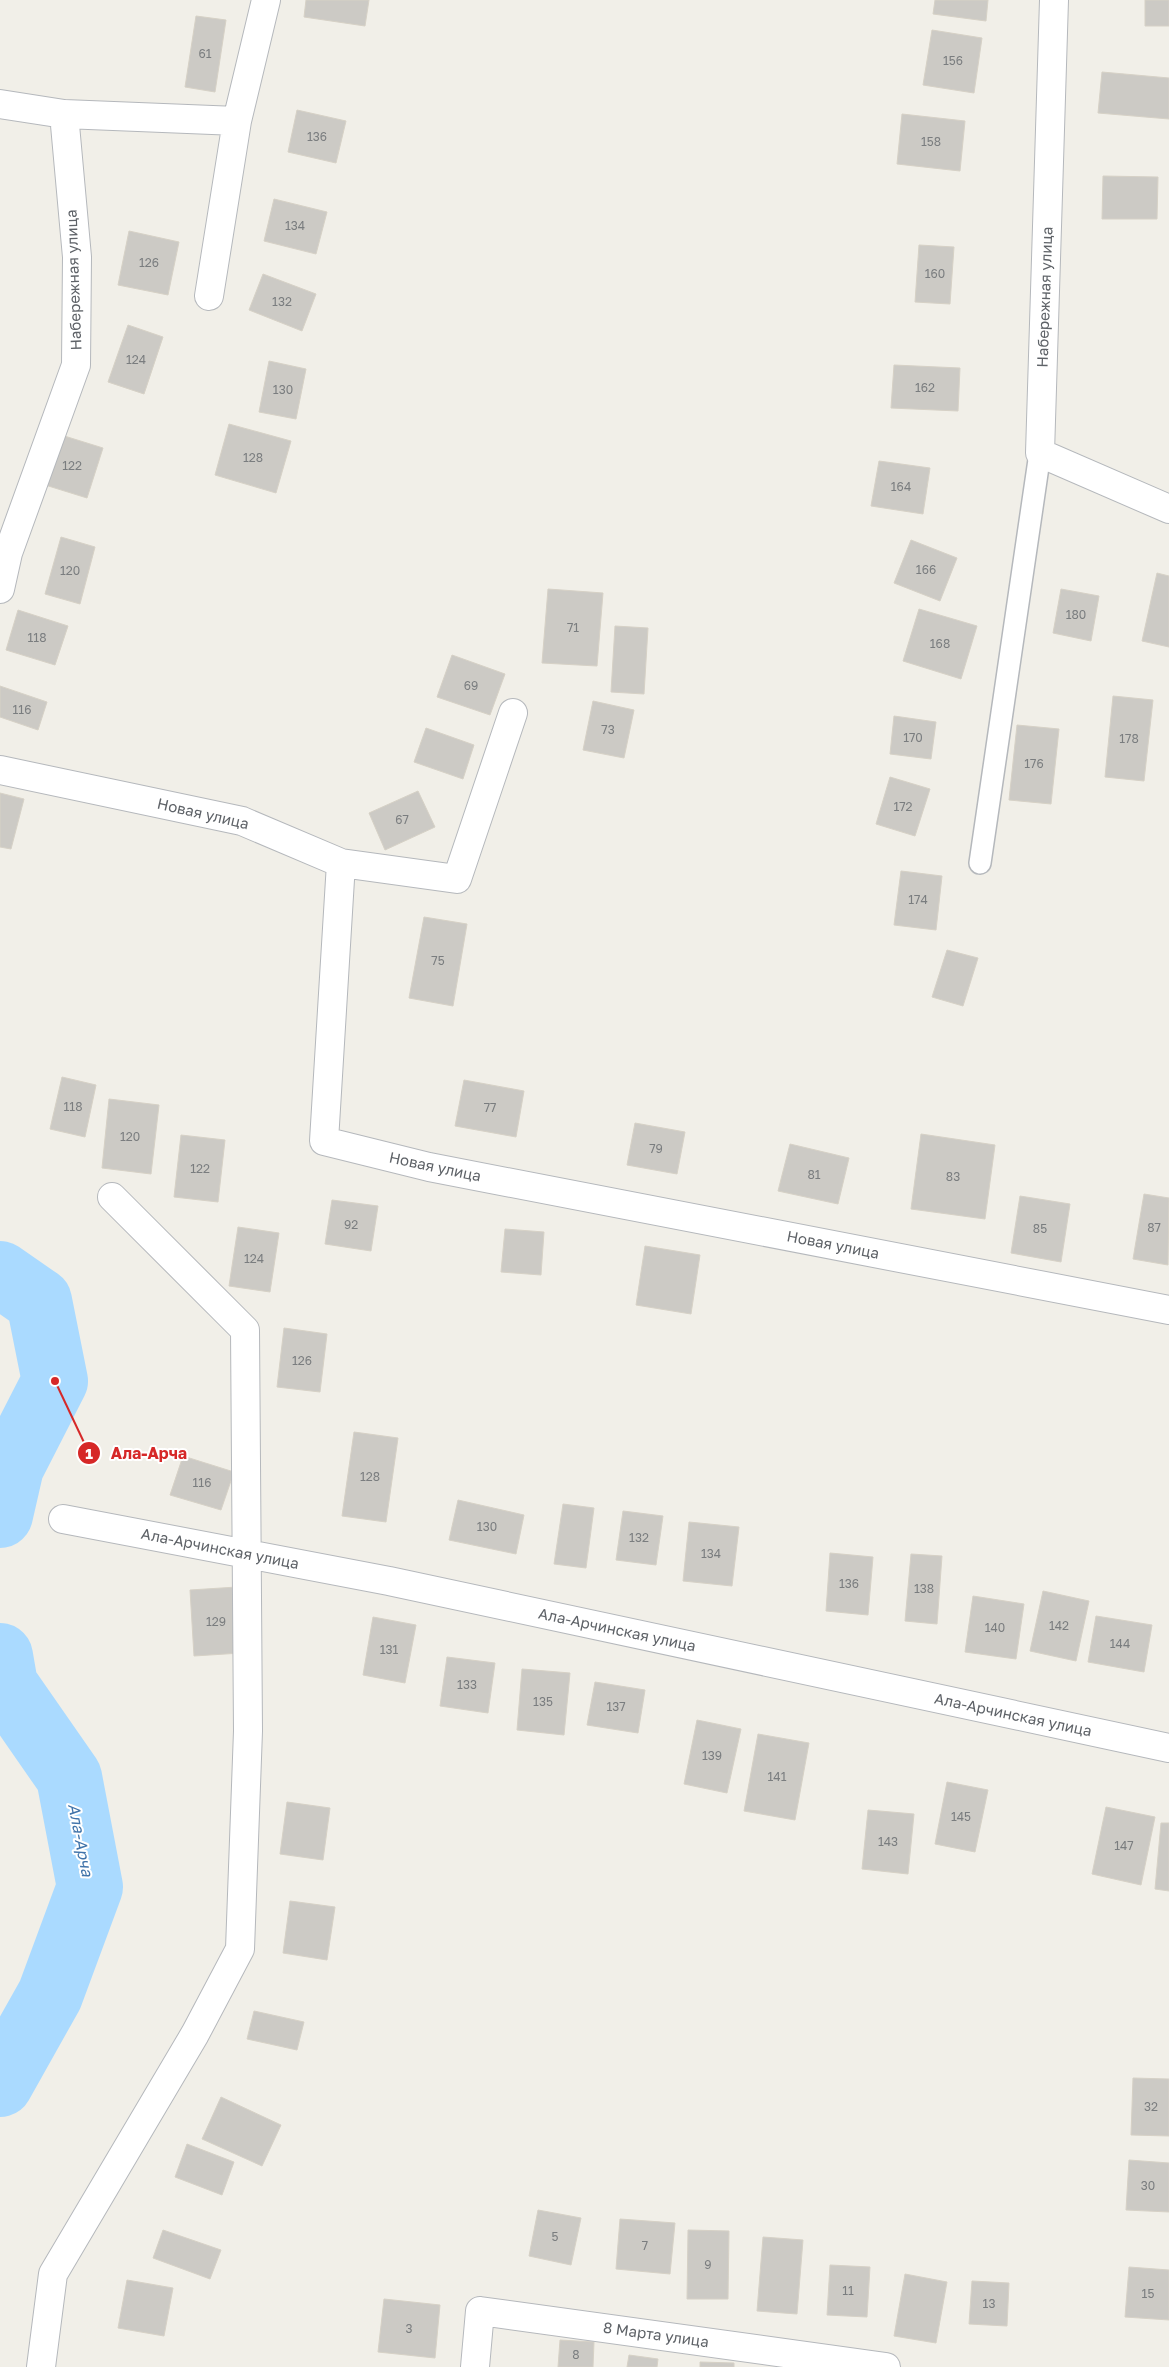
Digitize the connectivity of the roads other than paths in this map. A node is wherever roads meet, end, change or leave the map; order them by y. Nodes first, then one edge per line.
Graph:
1 (266, 0) edge
2 (1054, 0) edge
3 (0, 104) edge
4 (64, 114) junction
5 (238, 121) junction
6 (209, 296) dead end
7 (1040, 453) junction
8 (1169, 509) edge
9 (0, 589) edge
10 (513, 713) dead end
11 (0, 770) edge
12 (341, 863) junction
13 (980, 863) dead end
14 (112, 1197) dead end
15 (1169, 1310) edge
16 (63, 1519) dead end
17 (245, 1554) junction
18 (1169, 1748) edge
19 (41, 2367) edge
20 (475, 2367) edge
21 (886, 2367) edge

1 - 5 street
2 - 7 street, Набережная улица
3 - 4 street
4 - 5 street
4 - 9 street, Набережная улица
5 - 6 street
7 - 8 street
7 - 13 lane
10 - 12 street
11 - 12 street, Новая улица
12 - 15 street, Новая улица
14 - 17 street
16 - 17 street, Ала-Арчинская улица
17 - 18 street, Ала-Арчинская улица
17 - 19 street
20 - 21 street, 8 Марта улица

